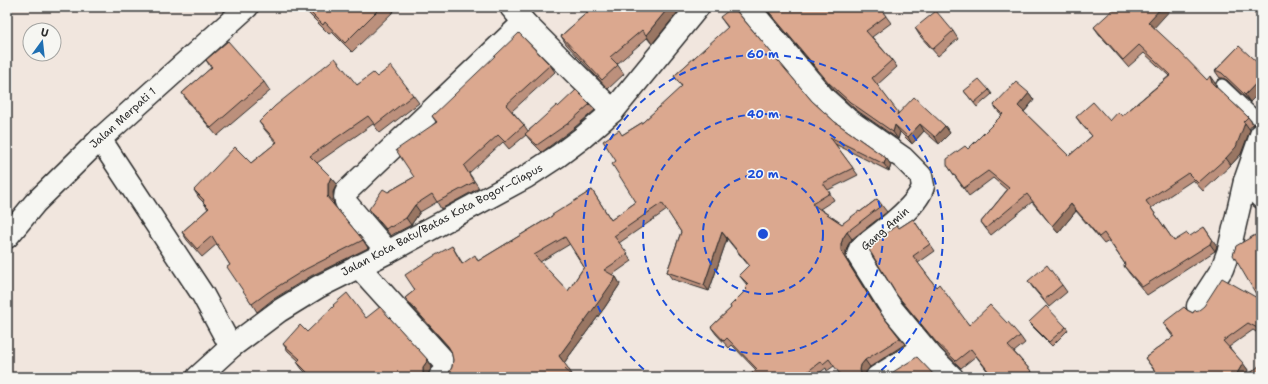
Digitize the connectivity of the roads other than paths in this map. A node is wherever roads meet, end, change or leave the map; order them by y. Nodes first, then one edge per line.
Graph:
1 (247, 7) edge
2 (698, 7) edge
3 (748, 7) edge
4 (518, 15) edge
5 (1222, 86) dead end
6 (613, 111) junction
7 (1261, 122) edge
8 (1261, 135) edge
9 (100, 139) junction
10 (1245, 181) junction
11 (1261, 197) edge
12 (7, 237) edge
13 (388, 252) junction
14 (358, 266) junction
15 (1198, 306) dead end
16 (232, 347) junction
17 (923, 348) junction
18 (198, 377) edge
19 (440, 377) edge
20 (877, 377) edge
21 (952, 377) edge

1 - 9 street, Jalan Merpati 1
2 - 6 street, Jalan Kota Batu/Batas Kota Bogor–Ciapus
3 - 17 street, Gang Amin
4 - 6 street
4 - 13 street
5 - 7 lane
6 - 13 street, Jalan Kota Batu/Batas Kota Bogor–Ciapus
8 - 10 street
9 - 12 street, Jalan Merpati 1
9 - 16 street
10 - 11 street
10 - 15 street
13 - 14 street, Jalan Kota Batu/Batas Kota Bogor–Ciapus
14 - 16 street, Jalan Kota Batu/Batas Kota Bogor–Ciapus
14 - 19 street
16 - 18 street, Jalan Kota Batu/Batas Kota Bogor–Ciapus
17 - 20 street
17 - 21 street, Gang Amin

